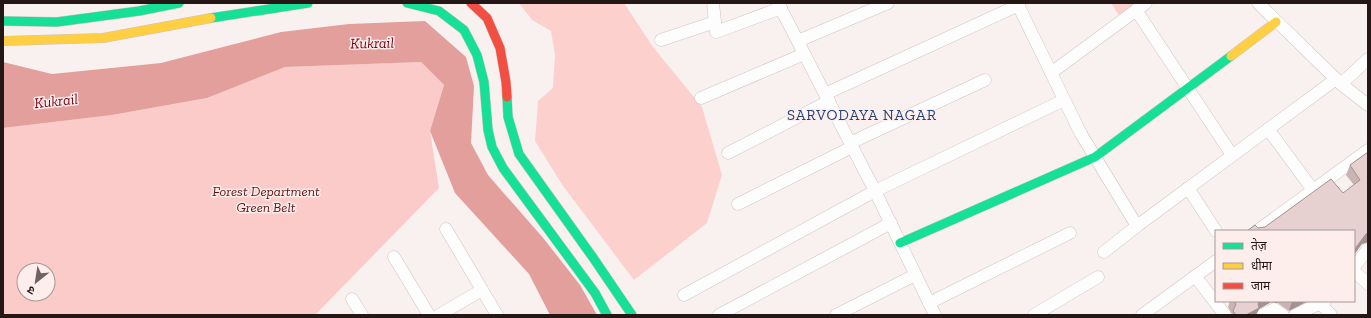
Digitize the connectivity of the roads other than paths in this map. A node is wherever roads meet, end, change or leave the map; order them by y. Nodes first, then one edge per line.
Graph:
1 (179, 3) edge
2 (308, 3) edge
3 (407, 3) edge
4 (471, 3) edge
5 (713, 3) edge
6 (888, 3) edge
7 (1258, 3) edge
8 (1018, 4) edge
9 (780, 5) edge
10 (1141, 7) edge
11 (3, 21) edge
12 (715, 22) junction
13 (1276, 22) junction
14 (661, 40) dead end
15 (3, 41) edge
16 (798, 41) junction
17 (804, 54) junction
18 (1368, 59) edge
19 (1051, 73) junction
20 (985, 80) dead end
21 (1338, 82) junction
22 (1188, 88) junction
23 (701, 98) dead end
24 (827, 98) junction
25 (1064, 100) junction
26 (1368, 105) edge
27 (1268, 129) junction
28 (851, 145) junction
29 (1368, 150) edge
30 (728, 153) dead end
31 (1232, 156) junction
32 (1095, 157) junction
33 (1188, 188) junction
34 (1313, 190) junction
35 (875, 191) junction
36 (738, 204) dead end
37 (891, 224) junction
38 (1136, 226) junction
39 (446, 229) dead end
40 (1215, 230) edge
41 (1258, 230) edge
42 (1070, 233) dead end
43 (900, 243) junction
44 (1368, 249) edge
45 (1104, 252) dead end
46 (394, 257) dead end
47 (1215, 262) edge
48 (1355, 266) edge
49 (1355, 272) edge
50 (915, 275) junction
51 (1195, 276) junction
52 (1098, 277) dead end
53 (1368, 284) edge
54 (482, 290) junction
55 (684, 294) dead end
56 (352, 300) dead end
57 (1323, 302) edge
58 (929, 303) junction
59 (740, 310) edge
60 (362, 315) edge
61 (429, 315) edge
62 (439, 315) edge
63 (497, 315) edge
64 (607, 315) edge
65 (632, 315) edge
66 (719, 315) edge
67 (836, 315) edge
68 (935, 315) edge
69 (1034, 315) edge
70 (1142, 315) edge
71 (1225, 315) edge
72 (1262, 315) edge
73 (1283, 315) edge
74 (1295, 315) edge
75 (1331, 315) edge

1 - 11 street
2 - 15 street
3 - 64 street
4 - 65 street
5 - 12 street
6 - 16 street
7 - 13 street
8 - 19 street
8 - 24 street
9 - 12 street
9 - 16 street
10 - 19 street
10 - 22 street
12 - 14 street
13 - 21 street
13 - 22 street
16 - 17 street
17 - 23 street
17 - 24 street
18 - 21 street
19 - 25 street
20 - 28 street
21 - 26 street
21 - 27 street
22 - 31 street
22 - 32 street
24 - 28 street
24 - 30 street
25 - 32 street
25 - 35 street
27 - 31 street
27 - 34 street
28 - 35 street
28 - 36 street
29 - 34 street
31 - 33 street
32 - 38 street
32 - 43 street
33 - 38 street
33 - 40 street
34 - 41 street
35 - 37 street
35 - 55 street
37 - 43 street
37 - 59 street
38 - 45 street
39 - 54 street
42 - 58 street
43 - 50 street
44 - 48 street
46 - 61 street
47 - 51 street
49 - 53 street
50 - 58 street
50 - 67 street
51 - 70 street
51 - 71 street
52 - 69 street
54 - 62 street
54 - 63 street
56 - 60 street
57 - 74 street
57 - 75 street
58 - 68 street
59 - 66 street
72 - 73 street

